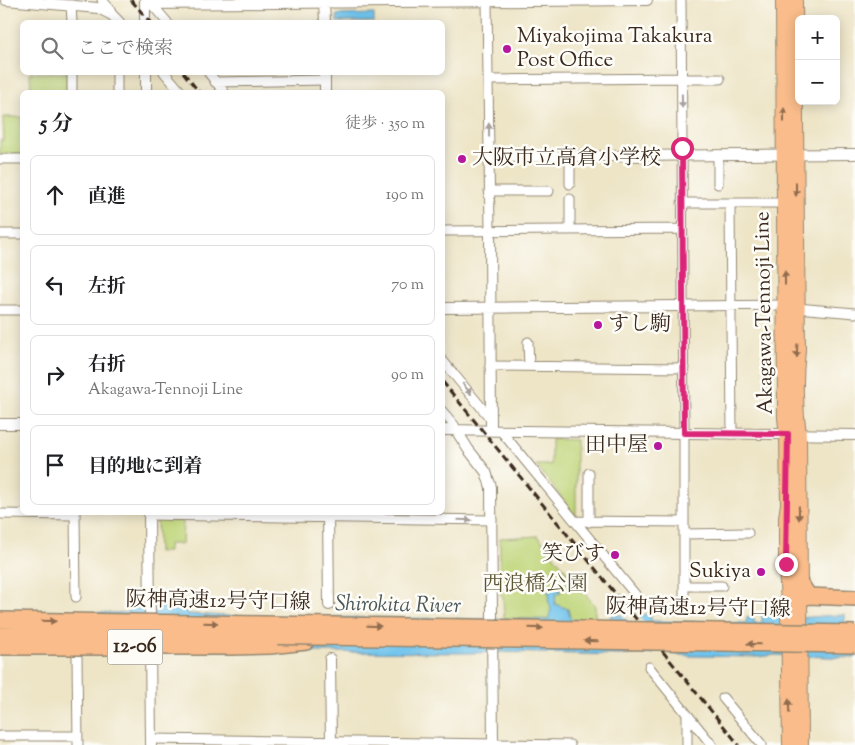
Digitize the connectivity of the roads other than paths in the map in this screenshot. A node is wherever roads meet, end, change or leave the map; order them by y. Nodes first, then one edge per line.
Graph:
1 (6, 0) edge
2 (102, 0) edge
3 (599, 0) edge
4 (647, 0) edge
5 (681, 0) edge
6 (782, 0) edge
7 (795, 0) edge
8 (324, 1) edge
9 (373, 1) edge
10 (487, 1) edge
11 (147, 2) edge
12 (70, 4) edge
13 (116, 19) edge
14 (72, 20) edge
15 (145, 20) edge
16 (165, 20) edge
17 (325, 20) edge
18 (72, 75) edge
19 (117, 75) edge
20 (146, 75) edge
21 (167, 75) edge
22 (210, 75) edge
23 (325, 76) edge
24 (681, 79) junction
25 (720, 79) dead end
26 (488, 80) junction
27 (215, 82) junction
28 (72, 90) edge
29 (117, 90) edge
30 (146, 90) edge
31 (179, 90) edge
32 (222, 90) edge
33 (325, 90) edge
34 (855, 154) edge
35 (682, 155) junction
36 (718, 155) junction
37 (790, 155) junction
38 (570, 156) junction
39 (489, 157) junction
40 (0, 159) edge
41 (20, 159) edge
42 (570, 184) dead end
43 (718, 184) dead end
44 (549, 191) dead end
45 (489, 192) junction
46 (570, 200) dead end
47 (682, 203) junction
48 (730, 203) junction
49 (784, 203) junction
50 (570, 230) junction
51 (682, 230) junction
52 (490, 231) junction
53 (445, 232) edge
54 (0, 234) edge
55 (20, 234) edge
56 (683, 306) junction
57 (730, 306) junction
58 (490, 307) junction
59 (791, 307) junction
60 (445, 308) edge
61 (0, 310) edge
62 (20, 310) edge
63 (855, 313) edge
64 (528, 342) dead end
65 (445, 364) edge
66 (490, 366) junction
67 (528, 366) junction
68 (684, 368) junction
69 (445, 414) edge
70 (491, 419) junction
71 (0, 424) edge
72 (20, 424) edge
73 (445, 430) edge
74 (456, 430) junction
75 (496, 431) junction
76 (684, 433) junction
77 (732, 434) junction
78 (793, 434) junction
79 (855, 435) edge
80 (589, 473) dead end
81 (0, 514) edge
82 (20, 514) edge
83 (75, 515) edge
84 (149, 515) edge
85 (328, 515) edge
86 (492, 520) junction
87 (575, 522) junction
88 (589, 522) junction
89 (684, 522) junction
90 (748, 533) dead end
91 (684, 534) junction
92 (800, 583) joint
93 (684, 586) junction
94 (722, 586) dead end
95 (76, 597) dead end
96 (855, 598) edge
97 (799, 602) junction
98 (643, 604) dead end
99 (329, 605) dead end
100 (682, 605) dead end
101 (0, 620) edge
102 (855, 632) edge
103 (0, 635) edge
104 (352, 637) junction
105 (855, 645) edge
106 (0, 648) edge
107 (76, 656) dead end
108 (330, 659) dead end
109 (649, 667) dead end
110 (795, 667) junction
111 (723, 698) dead end
112 (687, 714) junction
113 (0, 736) edge
114 (78, 740) edge
115 (151, 742) edge
116 (331, 743) edge
117 (493, 744) edge
118 (570, 745) edge
119 (687, 745) edge
120 (712, 745) edge
121 (762, 745) edge
122 (790, 745) edge
123 (802, 745) edge

1 - 12 street
2 - 13 street
3 - 4 street
3 - 10 street
5 - 24 street
37 -> 6 main road, Akagawa-Tennoji Line
7 - 37 main road, Akagawa-Tennoji Line
8 - 9 street
8 - 11 street
8 - 17 street
9 - 10 street
10 - 26 street
11 - 15 street
11 - 16 street
12 - 13 street
12 - 14 street
18 - 28 street
19 - 29 street
20 - 30 street
21 - 31 street
22 - 27 street
23 - 27 street
23 - 33 street
24 - 25 street
24 - 26 street
24 -> 35 street
39 -> 26 street
27 - 32 street
34 - 37 street
35 - 36 street
35 - 38 street
35 - 47 street
36 - 37 street
36 - 43 street
37 - 49 main road, Akagawa-Tennoji Line
37 -> 59 main road, Akagawa-Tennoji Line
38 - 39 street
38 - 42 street
39 - 45 street
40 - 41 street
44 - 45 street
45 - 52 street
46 - 50 street
47 - 48 street
47 - 51 street
48 - 49 street
48 - 57 street
59 -> 49 main road, Akagawa-Tennoji Line
50 - 51 street
50 - 52 street
51 - 56 street
52 - 53 street
52 - 58 street
54 - 55 street
56 - 57 street
56 - 58 street
56 - 68 street
57 - 59 street
57 - 77 street
58 - 60 street
58 - 66 street
59 - 63 street
59 - 78 main road, Akagawa-Tennoji Line
61 - 62 street
64 - 67 street
65 -> 70 street
66 - 67 street
66 - 70 street
67 - 68 street
68 - 76 street
69 - 74 street
70 - 75 street
71 - 72 street
73 - 74 street
74 - 75 street
74 - 86 street
75 - 76 street
75 - 87 street
76 - 77 street
76 - 89 street
77 - 78 street
78 - 79 street
78 -> 92 main road, Akagawa-Tennoji Line
78 - 97 main road, Akagawa-Tennoji Line
80 - 88 street
81 - 82 street
83 - 95 street
84 - 115 street, bridge
85 -> 86 street
85 - 99 street
86 - 117 street, bridge
87 - 88 street
87 - 98 street
88 - 89 street
89 - 91 street
90 - 91 street
91 - 93 street
92 - 97 highway
93 - 94 street
93 - 100 street
96 - 97 highway
97 - 110 main road, Akagawa-Tennoji Line, bridge
101 -> 102 highway, 阪神高速12号守口線, bridge
103 - 104 highway, 阪神高速12号守口線, bridge
105 -> 104 highway, 阪神高速12号守口線, bridge
104 - 106 highway, 12-06, bridge
107 - 114 street
108 - 116 street
109 - 112 street
122 -> 110 main road, Akagawa-Tennoji Line
110 - 123 main road, Akagawa-Tennoji Line
111 - 121 street
112 - 119 street
112 - 120 street
113 - 114 street
115 - 116 street
116 - 117 street
117 - 118 street

